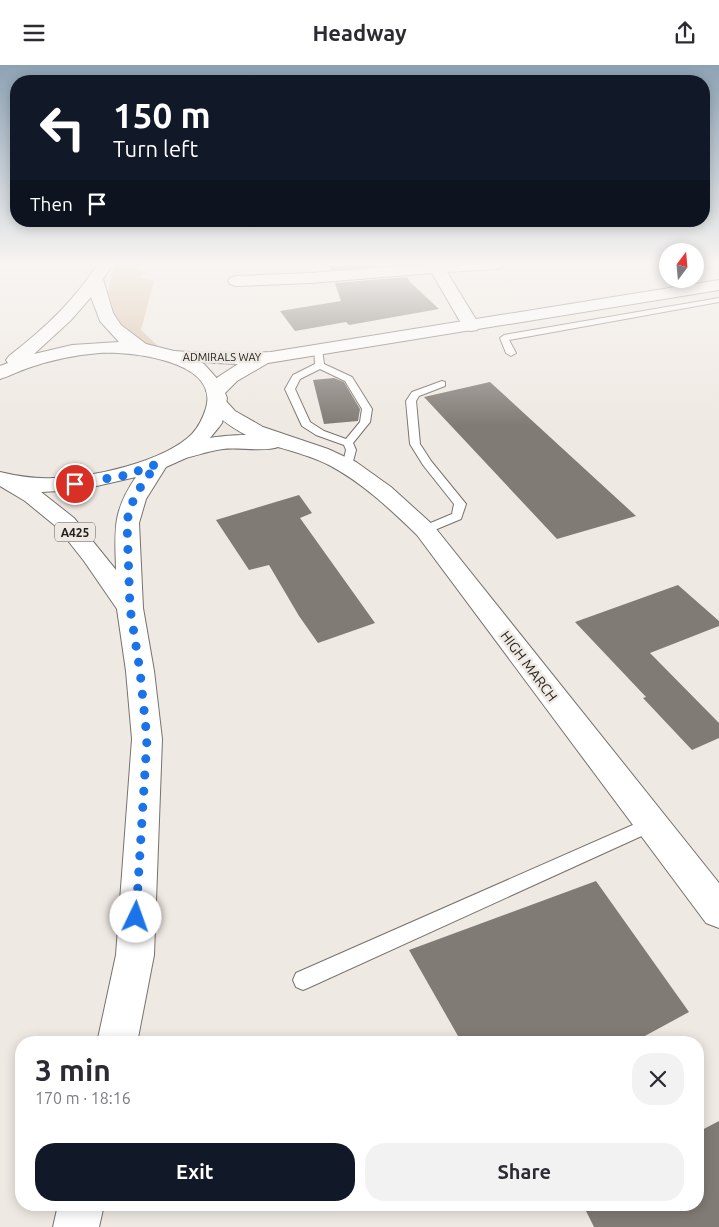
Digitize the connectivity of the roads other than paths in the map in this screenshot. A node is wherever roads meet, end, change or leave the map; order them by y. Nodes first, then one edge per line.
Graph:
1 (63, 318) edge
2 (107, 318) edge
3 (466, 318) edge
4 (518, 318) edge
5 (616, 318) edge
6 (471, 326) junction
7 (143, 349) junction
8 (511, 353) dead end
9 (173, 357) junction
10 (271, 357) junction
11 (319, 357) junction
12 (0, 372) edge
13 (442, 384) dead end
14 (217, 397) junction
15 (313, 450) junction
16 (348, 455) junction
17 (167, 459) junction
18 (0, 479) edge
19 (425, 530) junction
20 (130, 608) junction
21 (651, 824) junction
22 (719, 911) edge
23 (303, 981) dead end
24 (118, 1036) edge
25 (80, 1211) edge
26 (76, 1227) edge

1 - 12 street
2 - 7 street
3 - 6 street
4 - 6 street, ADMIRALS WAY
5 - 8 lane
6 - 11 street, ADMIRALS WAY
7 - 9 street
7 - 12 street
9 - 10 street, ADMIRALS WAY
9 - 14 street, HIGH MARCH
10 - 11 street, ADMIRALS WAY
10 - 14 street, ADMIRALS WAY
11 - 16 lane
11 - 16 lane
13 - 19 lane
14 - 15 street, HIGH MARCH
14 - 17 street
15 - 16 street, HIGH MARCH
15 - 17 street, HIGH MARCH
16 - 19 street, HIGH MARCH
17 - 18 street
17 - 20 street, A425
18 - 20 street, A425
19 - 21 street, HIGH MARCH
20 - 24 street, A425
21 - 22 street, HIGH MARCH
21 - 23 lane
25 - 26 street

